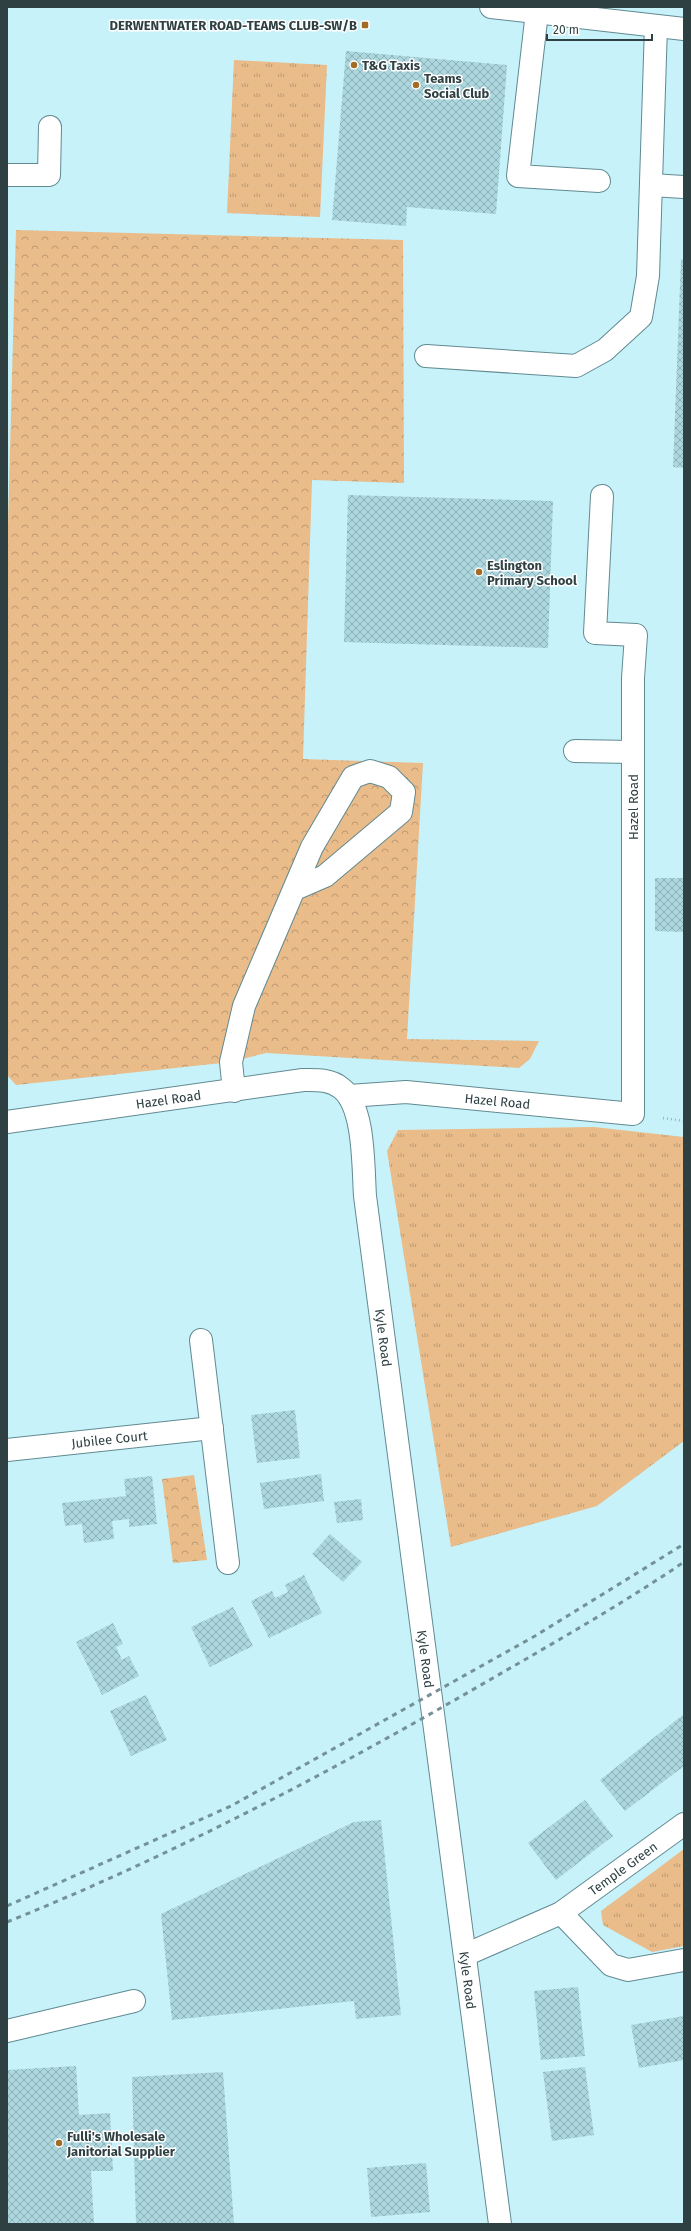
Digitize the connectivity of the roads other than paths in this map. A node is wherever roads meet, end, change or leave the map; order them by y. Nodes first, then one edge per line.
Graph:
1 (491, 7) edge
2 (537, 12) junction
3 (656, 26) junction
4 (684, 29) edge
5 (50, 126) dead end
6 (7, 175) edge
7 (599, 181) dead end
8 (651, 185) junction
9 (684, 187) edge
10 (426, 356) dead end
11 (602, 496) dead end
12 (575, 751) dead end
13 (633, 752) junction
14 (295, 889) junction
15 (234, 1091) junction
16 (349, 1096) junction
17 (7, 1122) edge
18 (201, 1340) dead end
19 (212, 1428) junction
20 (7, 1450) edge
21 (228, 1564) dead end
22 (684, 1824) edge
23 (561, 1913) junction
24 (465, 1954) junction
25 (684, 1960) edge
26 (134, 2001) dead end
27 (7, 2031) edge
28 (500, 2224) edge

1 - 2 street
2 - 3 street
2 - 7 street
3 - 4 street
3 - 8 street
5 - 6 street
8 - 9 street
8 - 10 street
11 - 13 street, Hazel Road
12 - 13 street
13 - 16 street, Hazel Road
14 - 14 street
14 - 15 street
15 - 16 street, Hazel Road
15 - 17 street, Hazel Road
16 - 24 street, Kyle Road
18 - 19 street
19 - 20 street, Jubilee Court
19 - 21 street
22 - 23 street, Temple Green
23 - 24 street, Temple Green
23 - 25 street
24 - 28 street, Kyle Road
26 - 27 street

